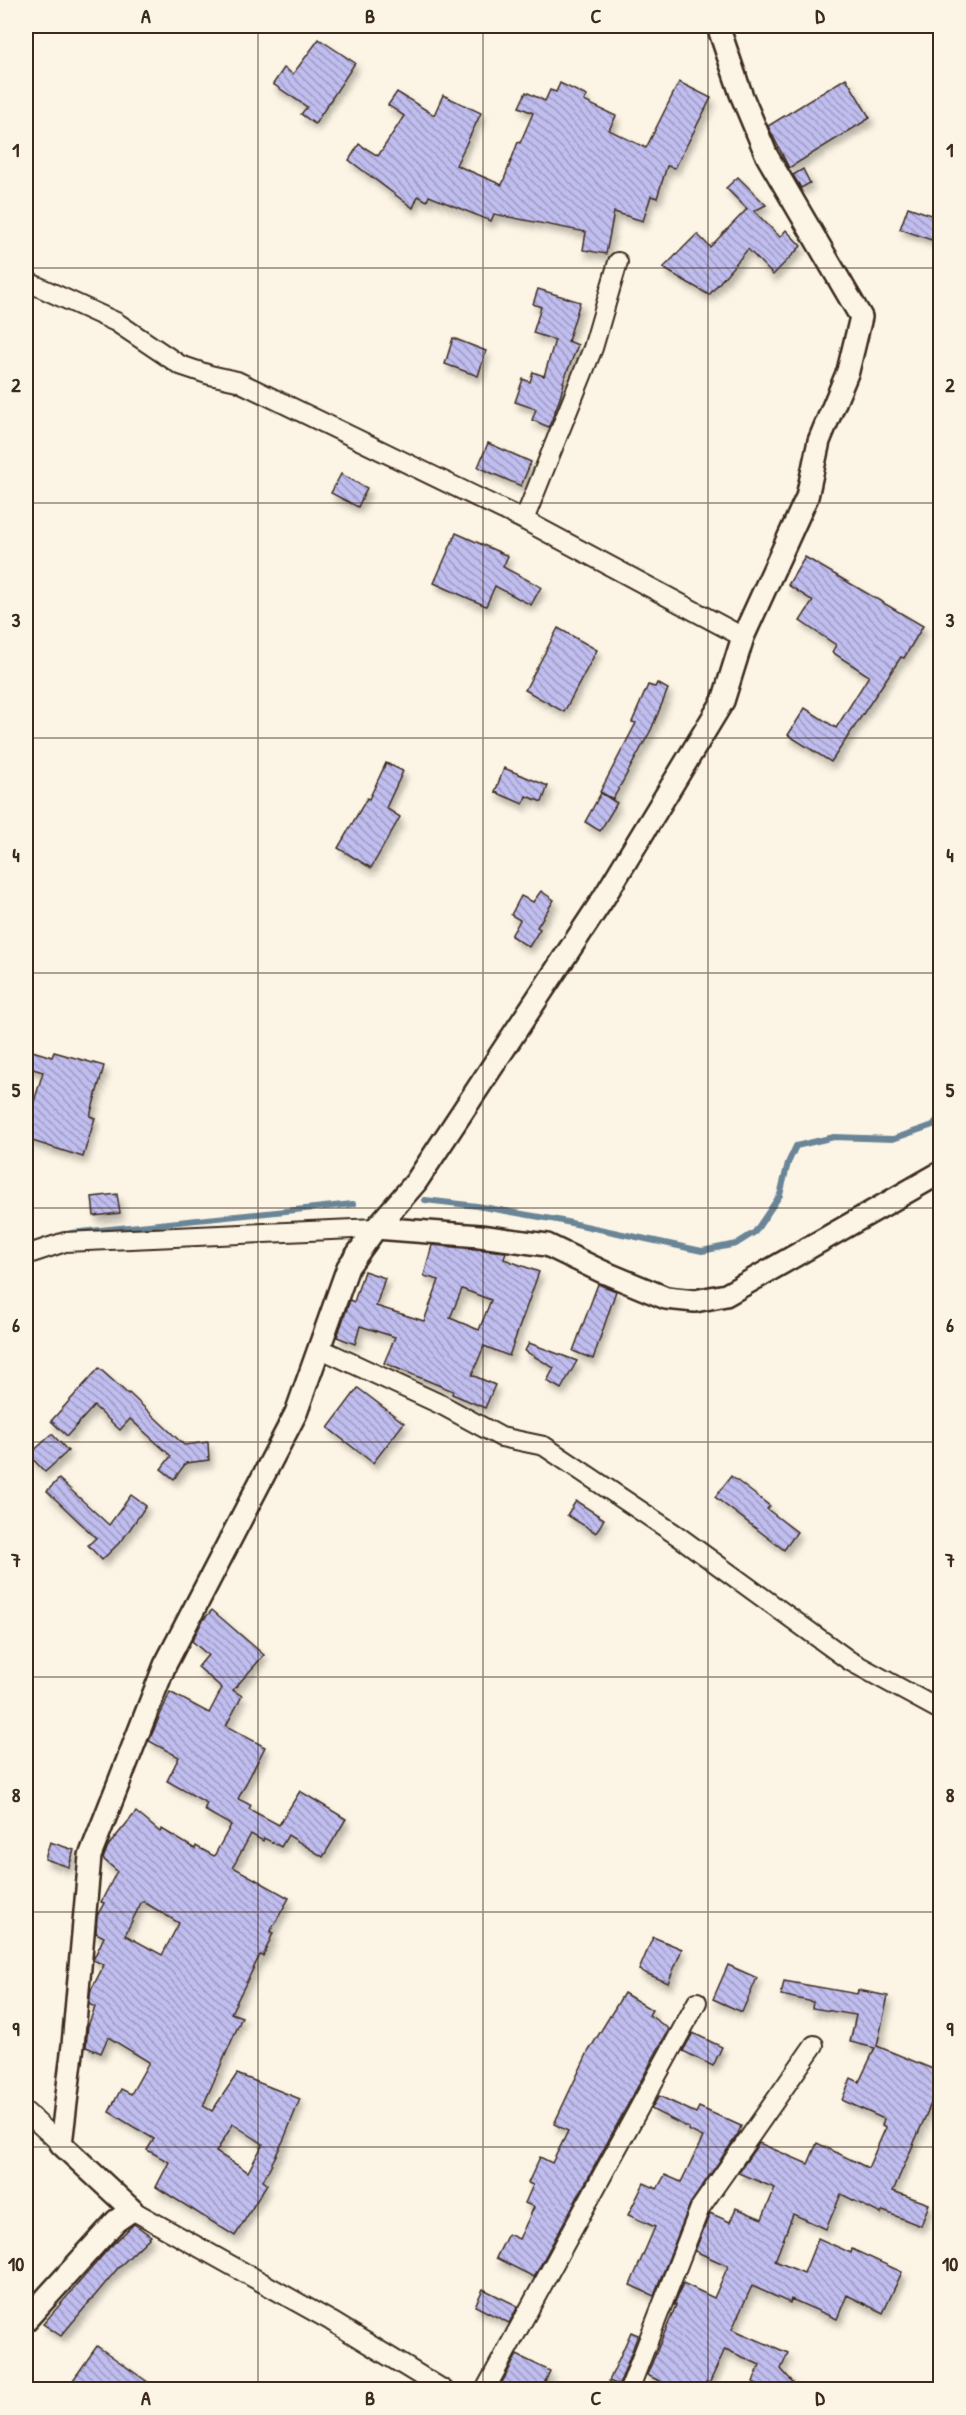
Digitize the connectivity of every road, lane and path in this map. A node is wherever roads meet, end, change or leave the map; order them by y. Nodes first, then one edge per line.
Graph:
1 (718, 26) edge
2 (618, 262) dead end
3 (26, 281) edge
4 (524, 520) junction
5 (743, 637) junction
6 (940, 1173) edge
7 (376, 1228) junction
8 (26, 1255) edge
9 (319, 1348) junction
10 (940, 1710) edge
11 (697, 2002) dead end
12 (814, 2045) dead end
13 (26, 2112) edge
14 (61, 2144) junction
15 (132, 2210) junction
16 (26, 2320) edge
17 (444, 2390) edge
18 (485, 2390) edge
19 (629, 2390) edge

1 - 5 street
2 - 4 street
3 - 4 street
4 - 5 street
5 - 7 street
6 - 7 street
7 - 8 street
7 - 9 street
9 - 10 street
9 - 14 street
11 - 18 street
12 - 19 street
13 - 14 street
14 - 15 street
15 - 16 street
15 - 17 street

